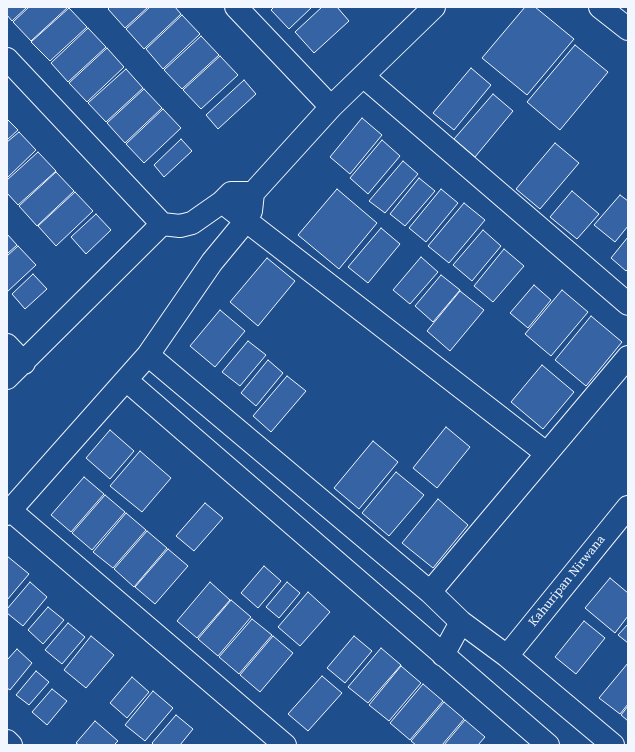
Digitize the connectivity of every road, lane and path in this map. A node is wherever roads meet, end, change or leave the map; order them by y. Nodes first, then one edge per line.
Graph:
1 (236, 7) edge
2 (434, 7) edge
3 (600, 7) edge
4 (628, 30) edge
5 (7, 59) edge
6 (363, 76) junction
7 (331, 107) junction
8 (253, 193) junction
9 (222, 202) junction
10 (245, 222) junction
11 (162, 224) junction
12 (628, 304) edge
13 (7, 345) edge
14 (148, 355) junction
15 (628, 357) edge
16 (24, 363) junction
17 (7, 378) edge
18 (126, 380) junction
19 (546, 453) junction
20 (9, 512) edge
21 (624, 520) edge
22 (430, 592) junction
23 (461, 622) junction
24 (442, 655) junction
25 (507, 656) junction
26 (7, 741) edge
27 (11, 745) edge
28 (285, 745) edge
29 (548, 745) edge
30 (613, 745) edge

1 - 7 street
2 - 6 street
3 - 4 street
5 - 11 street
6 - 7 street
6 - 12 street
7 - 8 street
8 - 9 street
8 - 10 street
9 - 10 street
9 - 11 street
10 - 14 street
10 - 19 street
11 - 16 street
13 - 16 street
14 - 18 street
14 - 22 street
15 - 19 street
16 - 17 street
18 - 20 street
18 - 24 street
19 - 22 street
20 - 28 street
21 - 25 street, Kahuripan Nirwana
22 - 23 street
23 - 24 street
23 - 25 street
24 - 29 street
25 - 30 street
26 - 27 street

